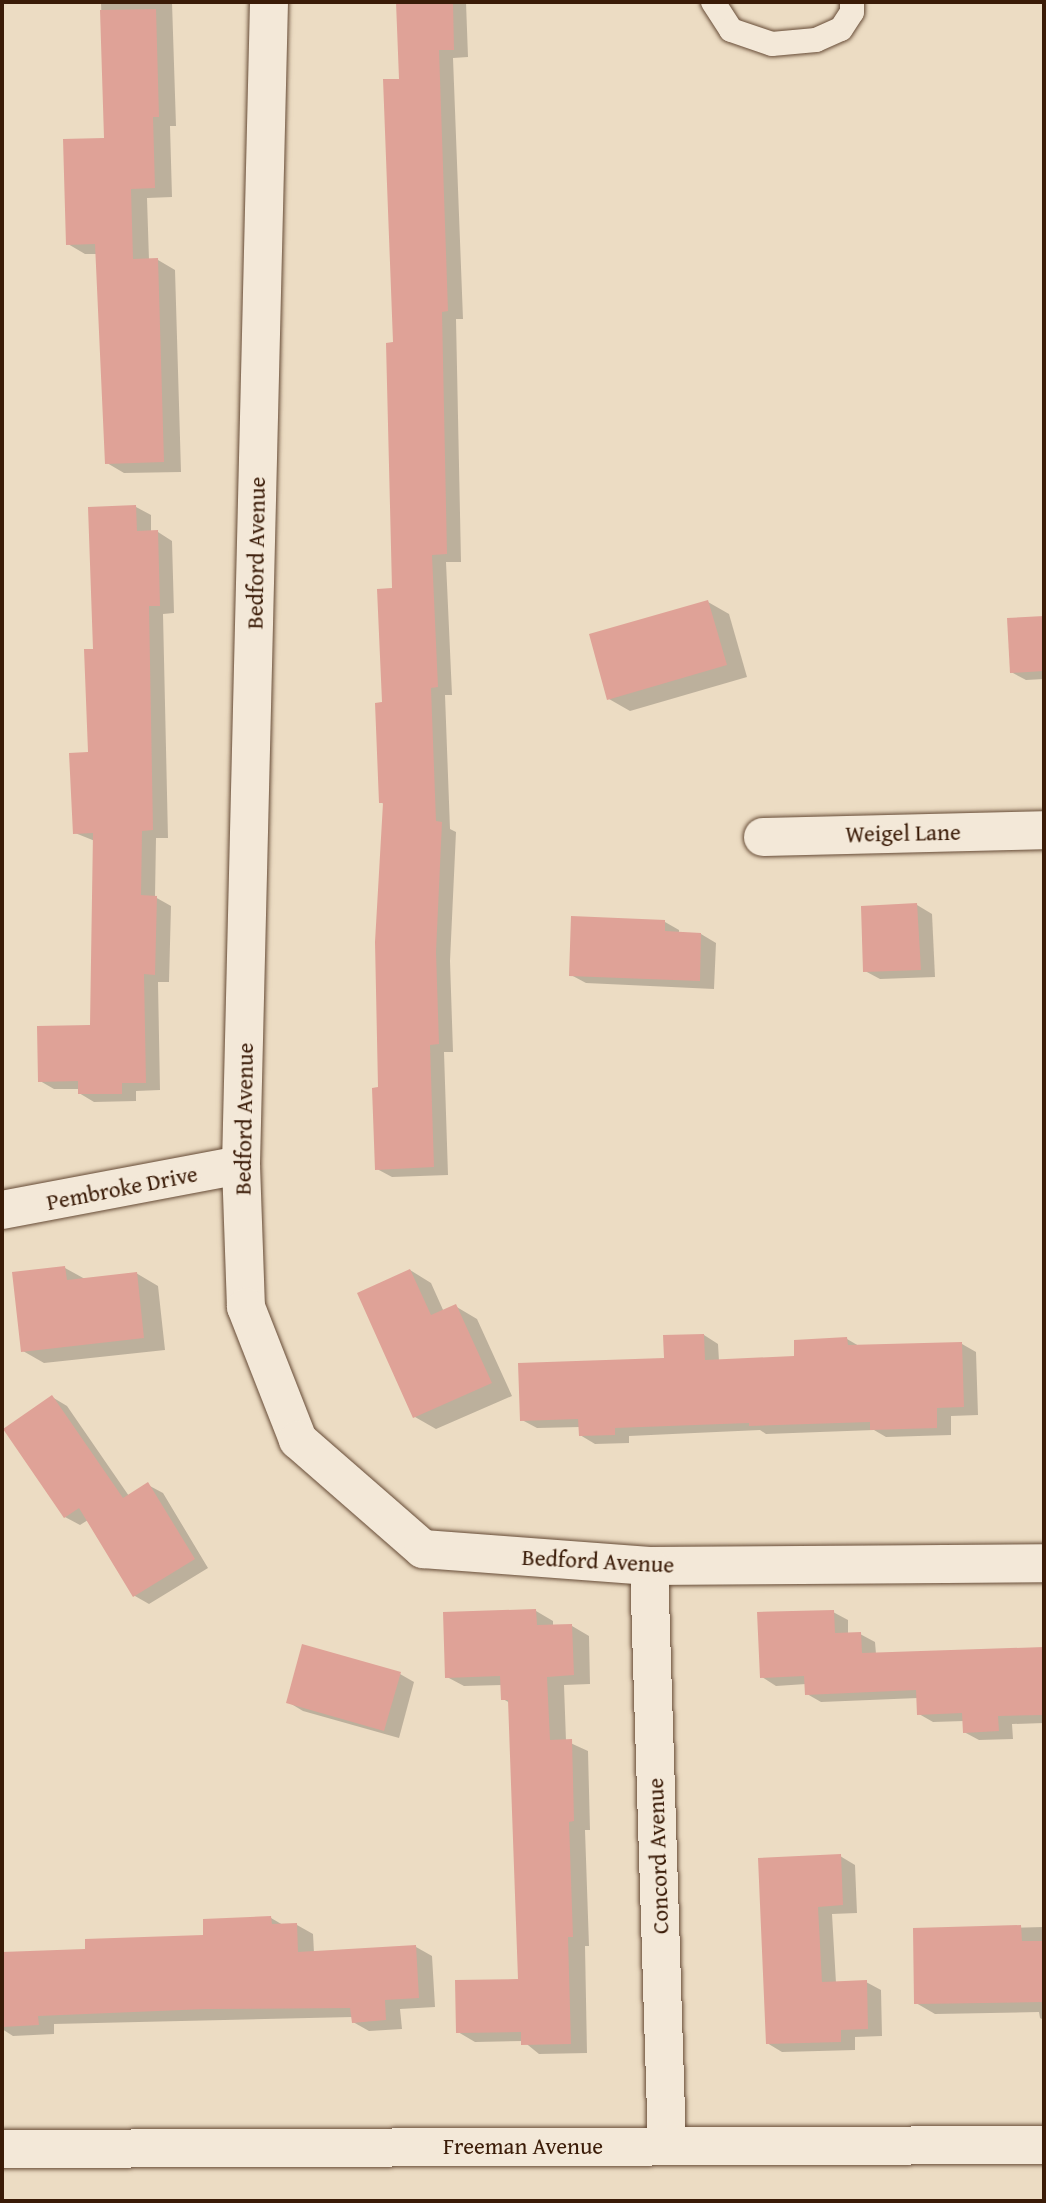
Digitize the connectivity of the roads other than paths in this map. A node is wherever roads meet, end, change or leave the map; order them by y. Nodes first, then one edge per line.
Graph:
1 (269, 2) edge
2 (713, 2) edge
3 (852, 2) edge
4 (1044, 830) edge
5 (763, 837) dead end
6 (241, 1166) junction
7 (2, 1210) edge
8 (1044, 1563) edge
9 (649, 1566) junction
10 (667, 2145) junction
11 (1044, 2145) edge
12 (2, 2149) edge

1 - 6 street, Bedford Avenue
2 - 3 lane
4 - 5 street, Weigel Lane
6 - 7 street, Pembroke Drive
6 - 9 street, Bedford Avenue
8 - 9 street, Bedford Avenue
9 - 10 street, Concord Avenue
10 - 11 street, Freeman Avenue
10 - 12 street, Freeman Avenue

